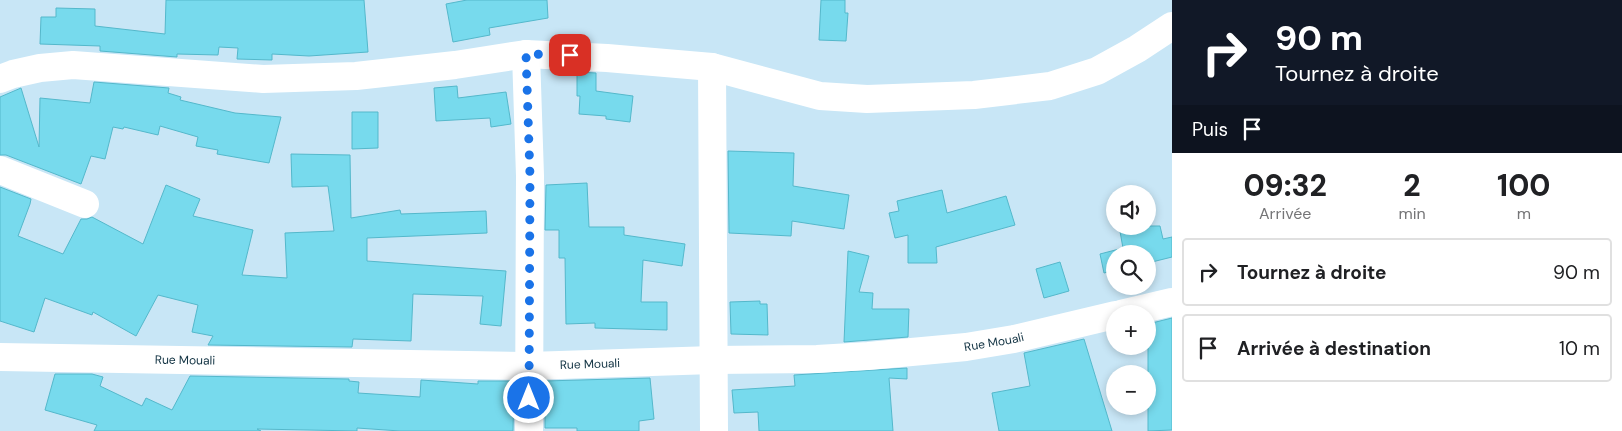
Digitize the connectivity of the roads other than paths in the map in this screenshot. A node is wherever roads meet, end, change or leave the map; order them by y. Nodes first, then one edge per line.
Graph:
1 (1172, 26) edge
2 (526, 54) junction
3 (712, 67) junction
4 (0, 79) edge
5 (0, 170) edge
6 (85, 204) dead end
7 (1172, 302) edge
8 (1156, 306) edge
9 (1106, 317) edge
10 (0, 357) edge
11 (713, 360) junction
12 (529, 366) junction
13 (529, 431) edge
14 (714, 431) edge

1 - 3 street
2 - 3 street
2 - 4 street
2 - 12 street
3 - 11 street
5 - 6 street
7 - 8 street
9 - 11 street, Rue Mouali
10 - 12 street, Rue Mouali
11 - 12 street, Rue Mouali
11 - 14 street
12 - 13 street

